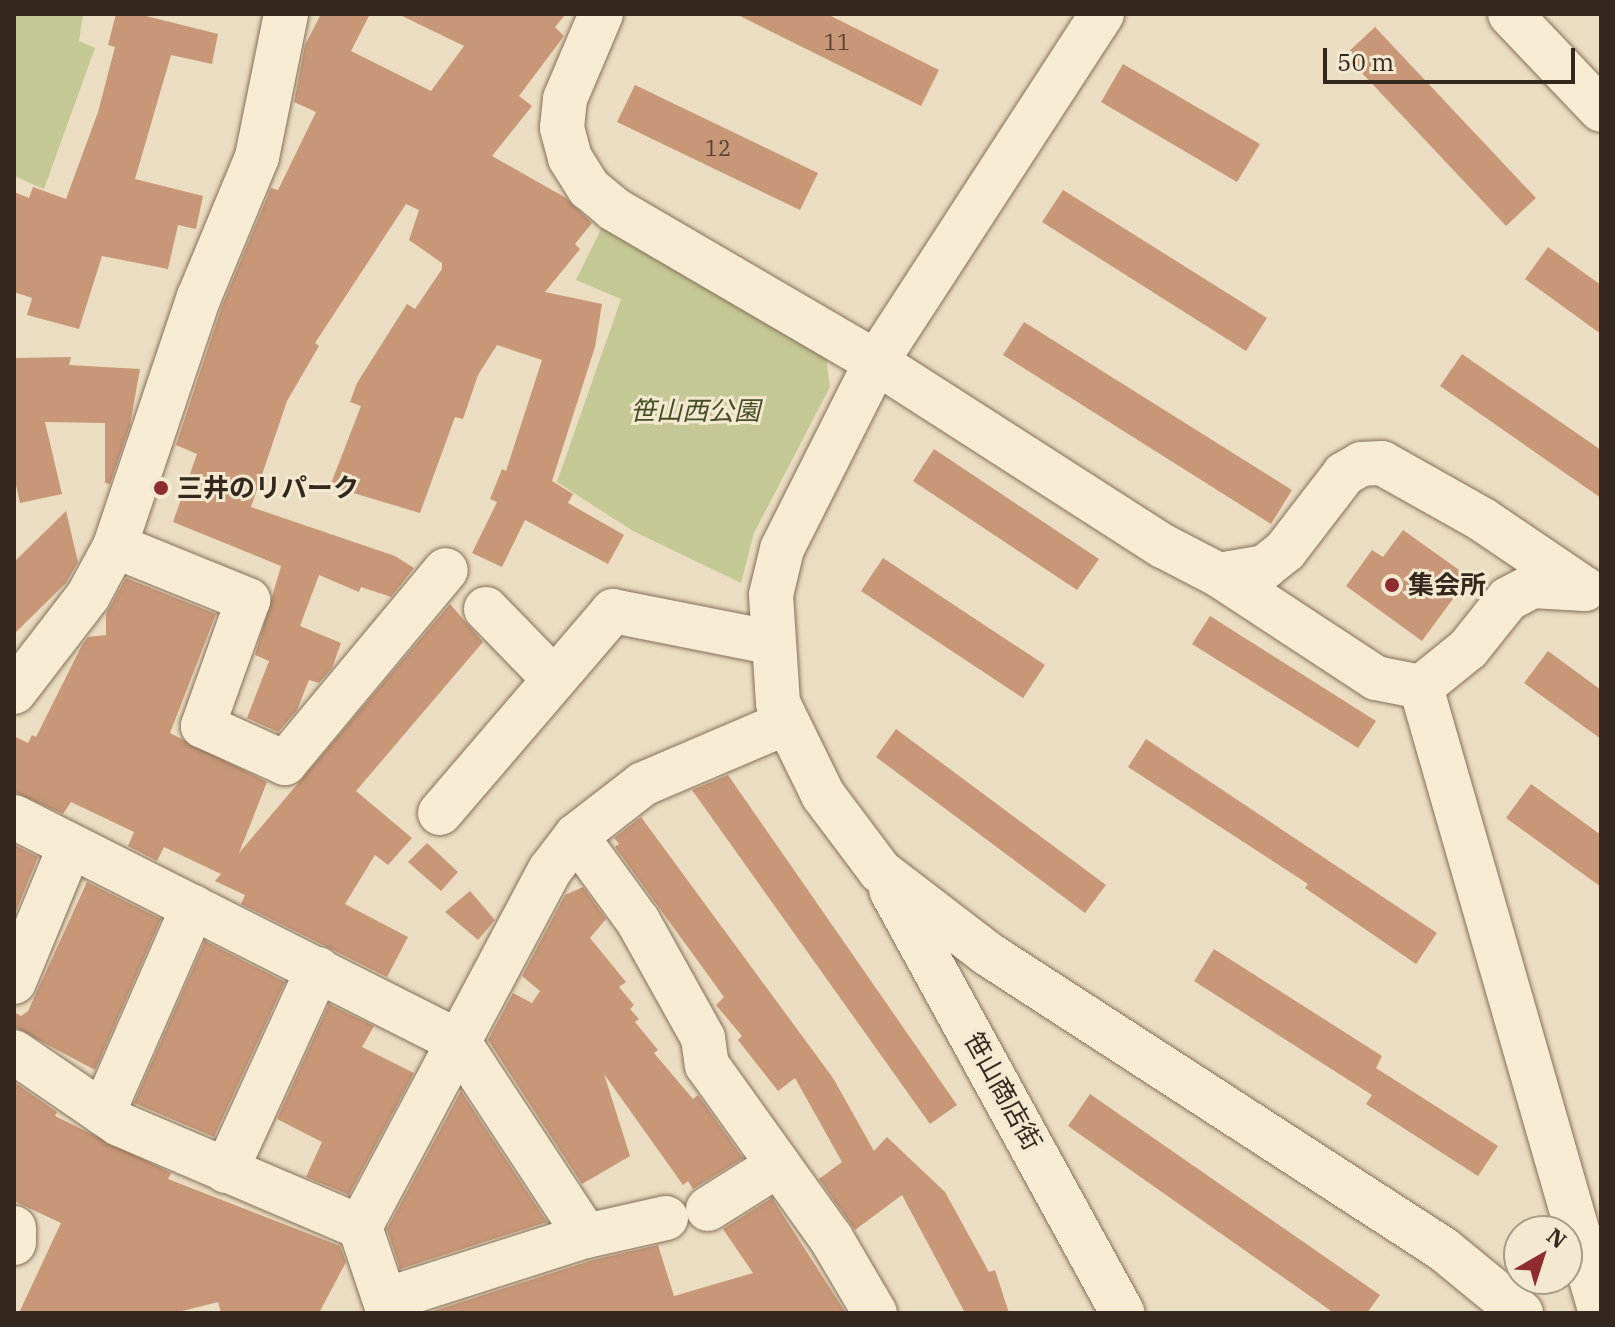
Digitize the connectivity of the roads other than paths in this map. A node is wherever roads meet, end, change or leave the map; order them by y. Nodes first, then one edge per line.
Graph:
1 (286, 14) edge
2 (1102, 14) edge
3 (1512, 15) edge
4 (598, 16) edge
5 (1601, 110) edge
6 (876, 362) junction
7 (1483, 520) junction
8 (115, 546) junction
9 (446, 570) dead end
10 (1219, 575) junction
11 (1593, 593) edge
12 (1508, 599) junction
13 (486, 609) dead end
14 (770, 642) junction
15 (554, 679) junction
16 (1421, 687) junction
17 (14, 692) edge
18 (786, 723) junction
19 (440, 813) dead end
20 (14, 817) edge
21 (576, 836) junction
22 (70, 846) junction
23 (880, 871) junction
24 (193, 907) junction
25 (318, 969) junction
26 (14, 982) edge
27 (458, 1041) junction
28 (14, 1052) edge
29 (103, 1113) junction
30 (778, 1165) junction
31 (226, 1171) junction
32 (708, 1209) dead end
33 (666, 1218) dead end
34 (360, 1227) junction
35 (14, 1228) edge
36 (586, 1236) junction
37 (14, 1243) edge
38 (387, 1306) edge
39 (875, 1313) edge
40 (1123, 1313) edge
41 (1521, 1313) edge
42 (1601, 1313) edge

1 - 8 street
2 - 6 street
3 - 5 street
4 - 6 street
6 - 10 street
6 - 14 street
7 - 10 street
7 - 11 street
7 - 12 street
8 - 9 street
8 - 17 street
10 - 16 street
11 - 12 street
12 - 16 street
13 - 15 street
14 - 15 street
14 - 18 street
15 - 19 street
16 - 42 street
18 - 21 street
18 - 23 street
20 - 22 street
21 - 27 street
21 - 30 street
22 - 24 street
22 - 26 street
23 - 40 street, 笹山商店街
23 - 41 street
24 - 25 street
24 - 29 street
25 - 27 street
25 - 31 street
27 - 34 street
27 - 36 street
28 - 29 street
29 - 31 street
30 - 32 street
30 - 39 street
31 - 34 street
33 - 36 street
34 - 38 street
35 - 37 street
36 - 38 street

